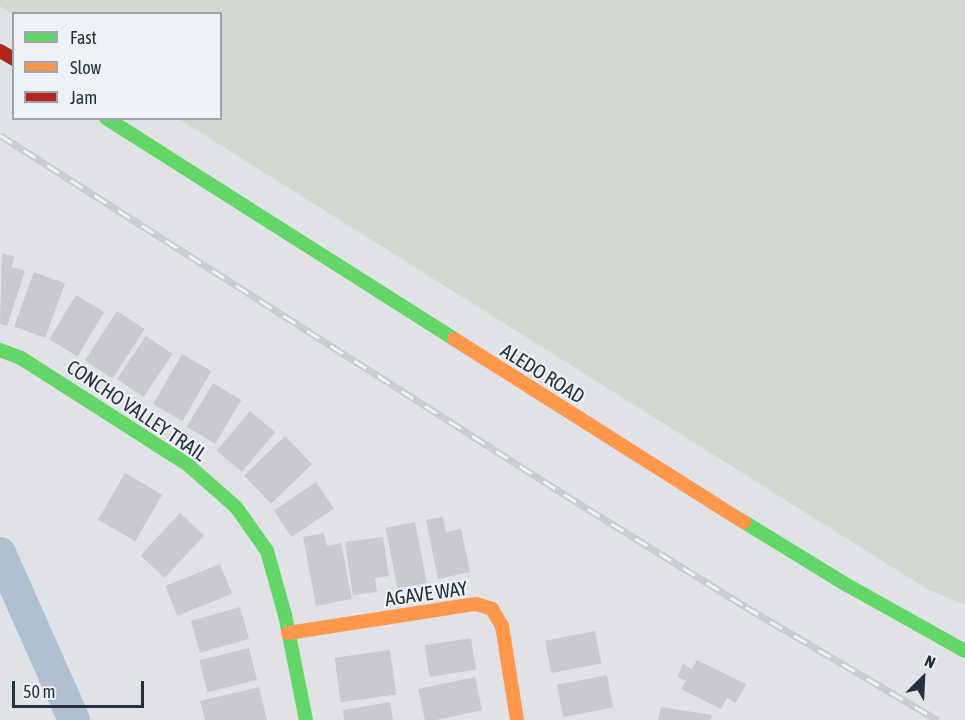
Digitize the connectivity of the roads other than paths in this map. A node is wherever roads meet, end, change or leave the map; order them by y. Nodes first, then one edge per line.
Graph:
1 (109, 120) edge
2 (0, 350) edge
3 (288, 633) junction
4 (965, 651) edge
5 (306, 720) edge
6 (518, 720) edge

1 - 4 street, ALEDO ROAD
2 - 3 street, CONCHO VALLEY TRAIL
3 - 5 street, CONCHO VALLEY TRAIL
3 - 6 street, AGAVE WAY

